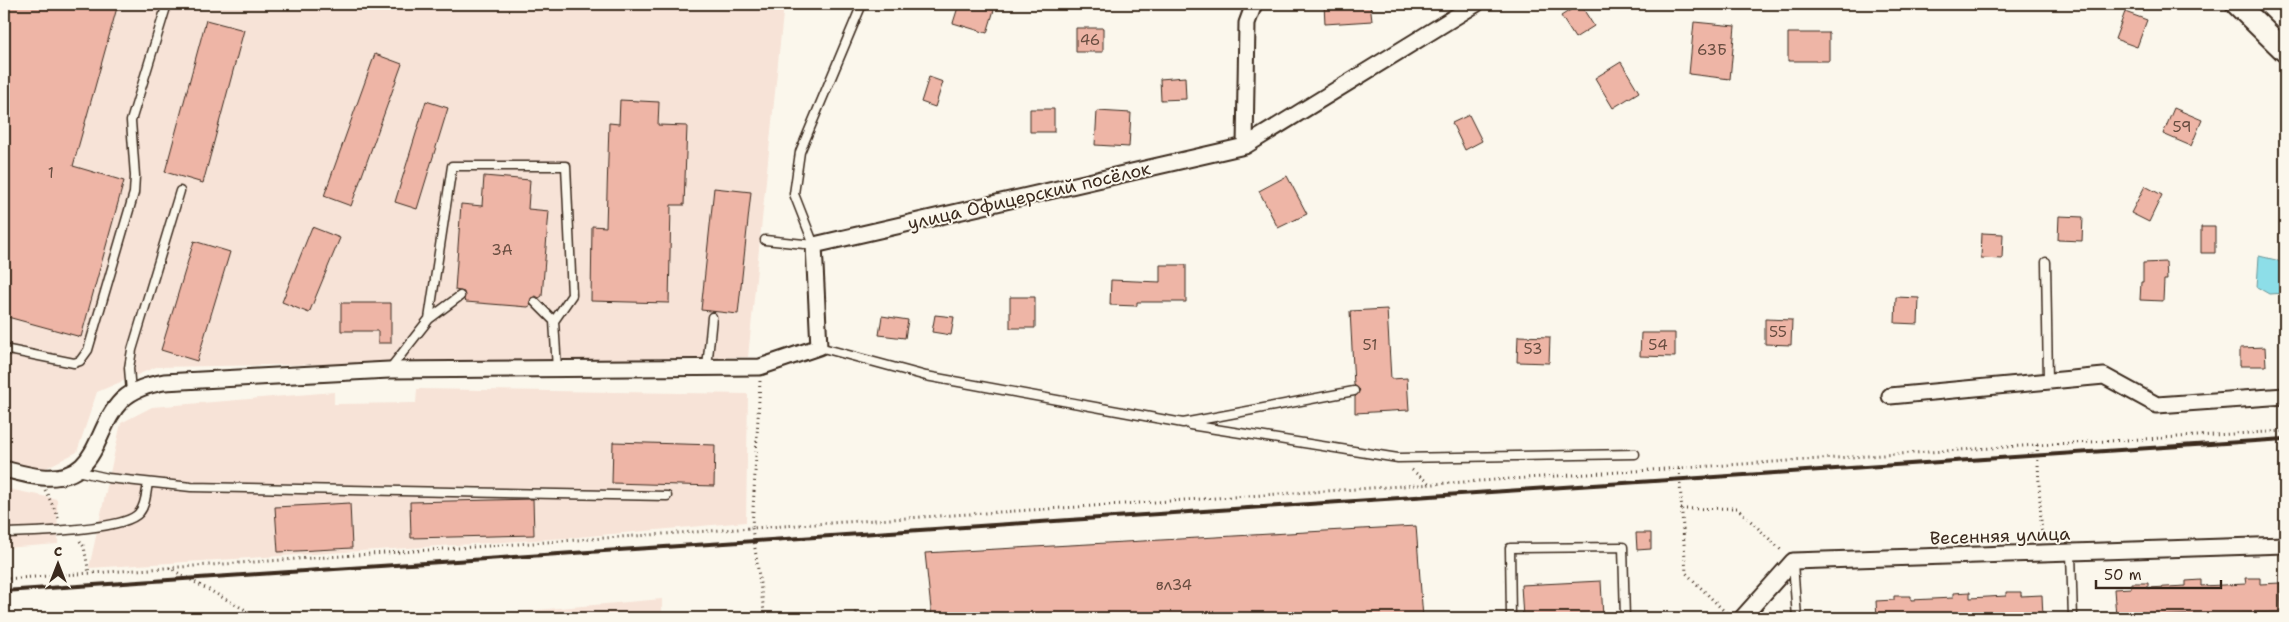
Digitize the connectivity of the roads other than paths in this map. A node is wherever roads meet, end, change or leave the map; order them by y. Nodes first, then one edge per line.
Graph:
1 (167, 4) edge
2 (862, 4) edge
3 (1254, 4) edge
4 (1476, 4) edge
5 (2237, 4) edge
6 (2285, 51) edge
7 (1245, 146) junction
8 (180, 191) dead end
9 (764, 240) dead end
10 (814, 245) junction
11 (2046, 262) dead end
12 (460, 296) dead end
13 (535, 302) dead end
14 (712, 316) dead end
15 (429, 319) junction
16 (554, 321) junction
17 (819, 347) junction
18 (4, 349) edge
19 (707, 368) junction
20 (389, 370) junction
21 (557, 370) junction
22 (2048, 380) junction
23 (1354, 390) dead end
24 (131, 392) junction
25 (1890, 396) dead end
26 (2285, 396) edge
27 (1183, 424) junction
28 (1635, 454) dead end
29 (4, 469) edge
30 (77, 471) junction
31 (148, 483) junction
32 (667, 496) dead end
33 (4, 534) edge
34 (2285, 545) edge
35 (2070, 553) junction
36 (1793, 561) junction
37 (1511, 618) edge
38 (1625, 618) edge
39 (1742, 618) edge
40 (1797, 618) edge
41 (2073, 618) edge

1 - 18 lane
2 - 10 lane
3 - 7 street
4 - 7 street, улица Офицерский посёлок
5 - 6 street
7 - 10 street, улица Офицерский посёлок
8 - 24 lane
9 - 10 lane
10 - 17 street
11 - 22 lane
12 - 15 lane
13 - 16 lane
14 - 19 lane
15 - 16 lane
15 - 20 lane
16 - 21 lane
17 - 19 street
17 - 27 lane
19 - 21 street
20 - 21 street
20 - 24 street
22 - 25 street
22 - 26 street
23 - 27 lane
24 - 30 street
27 - 28 lane
29 - 30 street
30 - 31 lane
31 - 32 lane
31 - 33 lane
34 - 35 street, Весенняя улица
35 - 36 street, Весенняя улица
35 - 41 lane
36 - 39 street
36 - 40 lane
37 - 38 lane

